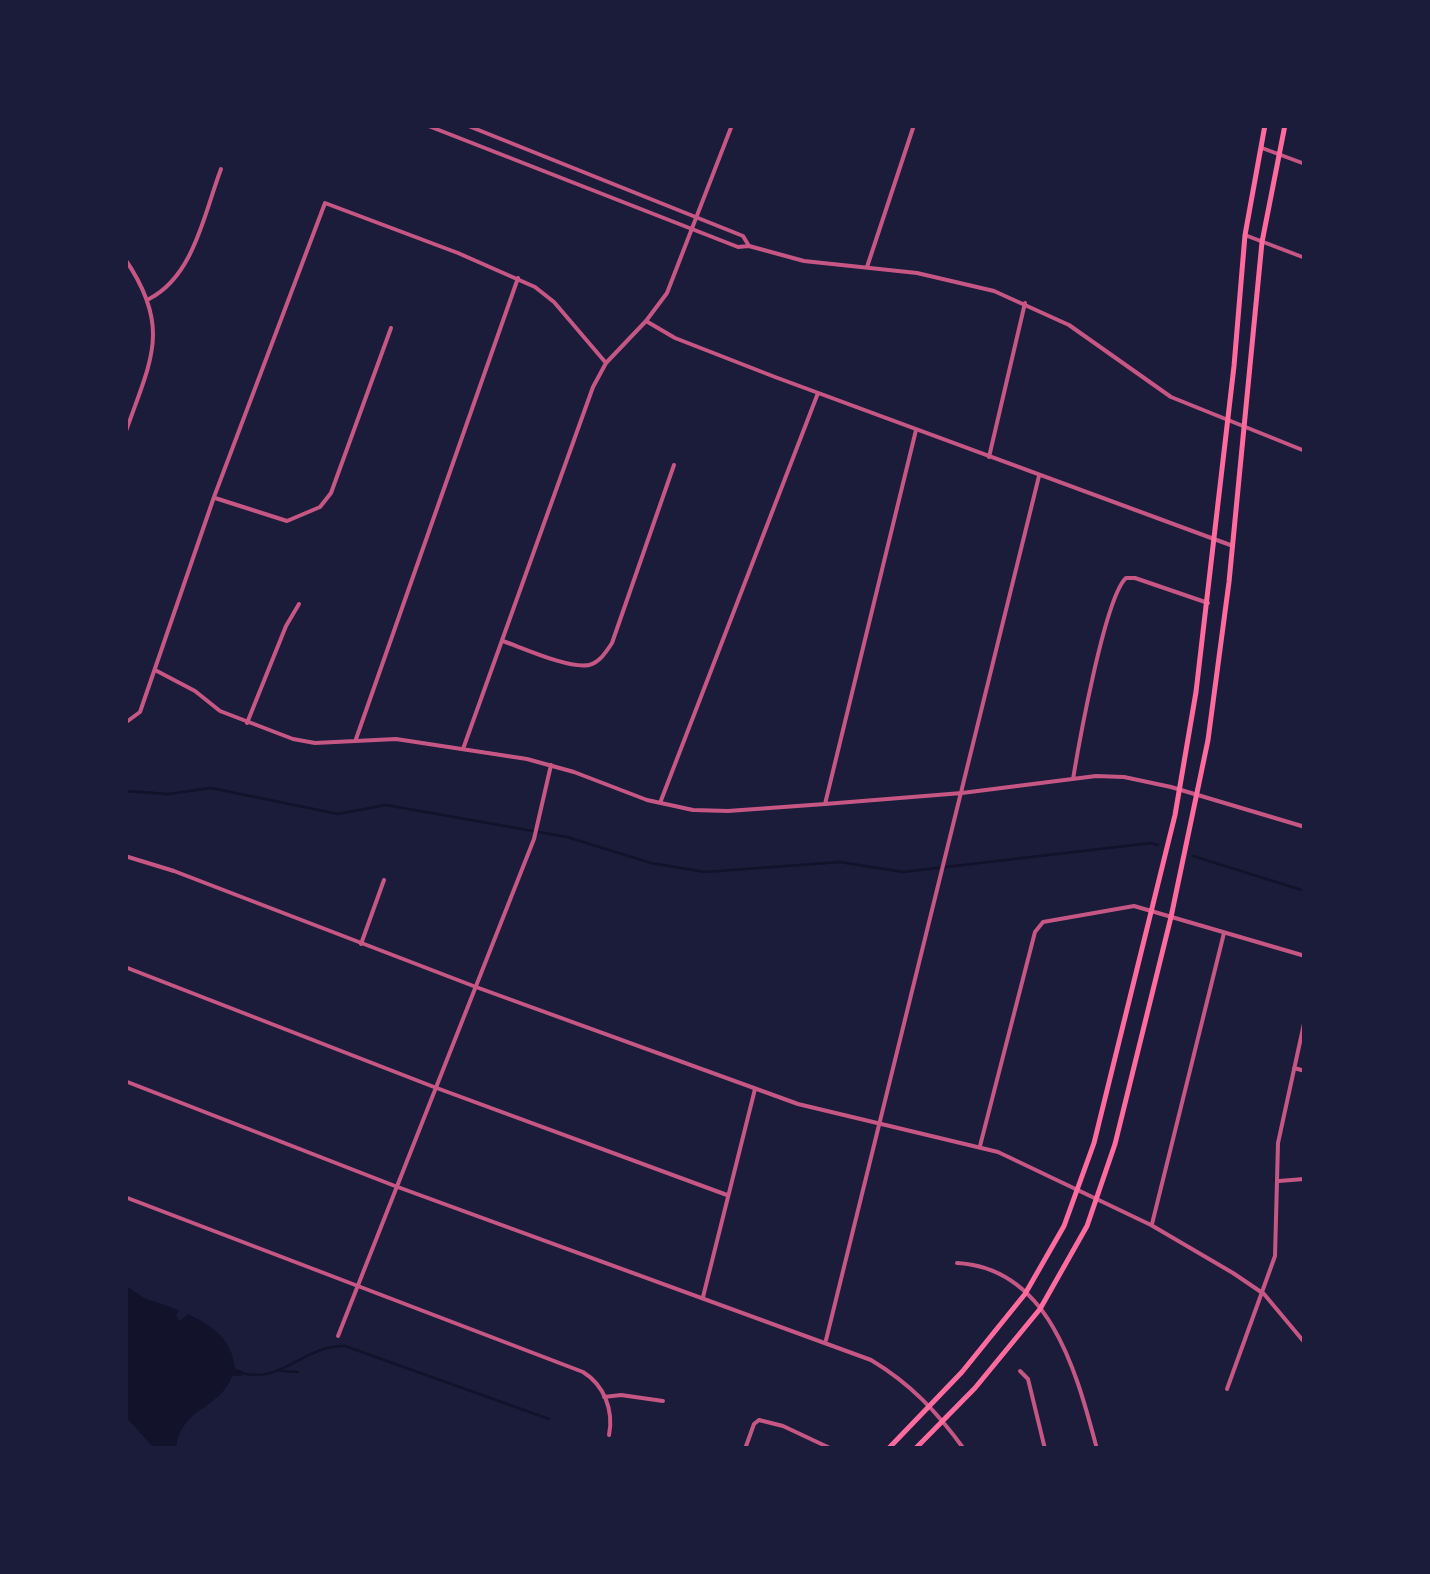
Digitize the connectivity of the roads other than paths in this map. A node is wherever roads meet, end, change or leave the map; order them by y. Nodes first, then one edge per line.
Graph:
1 (426, 125) edge
2 (466, 125) edge
3 (732, 125) edge
4 (914, 125) edge
5 (1265, 125) edge
6 (1286, 125) edge
7 (486, 132) junction
8 (480, 146) junction
9 (1260, 147) junction
10 (1279, 154) junction
11 (1305, 164) edge
12 (221, 169) dead end
13 (696, 218) junction
14 (692, 230) junction
15 (1245, 235) junction
16 (1262, 242) junction
17 (749, 246) junction
18 (1305, 258) edge
19 (125, 259) edge
20 (867, 267) junction
21 (518, 278) junction
22 (149, 299) junction
23 (1026, 303) junction
24 (646, 321) junction
25 (391, 328) dead end
26 (606, 364) junction
27 (818, 393) junction
28 (1228, 422) junction
29 (1244, 428) junction
30 (916, 430) junction
31 (125, 434) edge
32 (1305, 451) edge
33 (989, 457) junction
34 (674, 465) dead end
35 (1039, 476) junction
36 (214, 497) junction
37 (1214, 539) junction
38 (1233, 546) junction
39 (1208, 603) junction
40 (300, 604) dead end
41 (502, 641) junction
42 (155, 670) junction
43 (125, 722) edge
44 (247, 724) junction
45 (356, 740) junction
46 (463, 750) junction
47 (551, 765) junction
48 (1072, 779) junction
49 (1179, 789) junction
50 (962, 793) junction
51 (1196, 794) junction
52 (660, 802) junction
53 (825, 804) junction
54 (1305, 827) edge
55 (125, 856) edge
56 (384, 880) dead end
57 (1151, 910) junction
58 (1170, 917) junction
59 (1224, 933) junction
60 (361, 944) junction
61 (1305, 956) edge
62 (125, 967) edge
63 (476, 987) junction
64 (1305, 1019) edge
65 (1294, 1068) junction
66 (1305, 1071) edge
67 (125, 1081) edge
68 (434, 1087) junction
69 (754, 1089) junction
70 (879, 1123) junction
71 (980, 1146) junction
72 (1304, 1178) edge
73 (1277, 1182) junction
74 (395, 1186) junction
75 (1078, 1189) junction
76 (727, 1194) junction
77 (125, 1197) edge
78 (1098, 1198) junction
79 (1151, 1226) junction
80 (957, 1264) dead end
81 (355, 1286) junction
82 (1025, 1294) junction
83 (1264, 1294) junction
84 (703, 1298) junction
85 (1040, 1309) junction
86 (338, 1336) dead end
87 (826, 1342) junction
88 (1305, 1343) edge
89 (1020, 1370) dead end
90 (1227, 1388) dead end
91 (604, 1398) junction
92 (663, 1401) dead end
93 (931, 1404) junction
94 (942, 1422) junction
95 (610, 1435) dead end
96 (745, 1449) edge
97 (832, 1449) edge
98 (888, 1449) edge
99 (915, 1449) edge
100 (964, 1449) edge
101 (1045, 1449) edge
102 (1097, 1449) edge

1 - 8 street
2 - 7 street
3 - 13 street
4 - 20 street
5 - 9 main road
6 - 10 main road
7 - 8 street
7 - 13 street
8 - 14 street
9 - 10 street
9 - 15 main road
10 - 11 street
10 - 16 main road
12 - 22 street
13 - 14 street
13 - 17 street
14 - 17 street
14 - 24 street
15 - 16 street
15 - 28 main road
16 - 18 street
16 - 29 main road
17 - 20 street
19 - 22 street
20 - 23 street
21 - 26 street
21 - 36 street
21 - 45 street
22 - 31 street
23 - 28 street
23 - 33 street
24 - 26 street
24 - 27 street
25 - 36 street
26 - 41 street
27 - 30 street
27 - 52 street
28 - 29 street
28 - 37 main road
29 - 32 street
29 - 38 main road
30 - 33 street
30 - 53 street
33 - 35 street
34 - 41 street
35 - 37 street
35 - 50 street
36 - 42 street
37 - 38 street
37 - 39 main road
38 - 51 main road
39 - 48 street
39 - 49 main road
40 - 44 street
41 - 46 street
42 - 43 street
42 - 44 street
44 - 45 street
45 - 46 street
46 - 47 street
47 - 52 street
47 - 63 street
48 - 49 street
48 - 50 street
49 - 51 street
49 - 57 main road
50 - 53 street
50 - 70 street
51 - 54 street
51 - 58 main road
52 - 53 street
55 - 60 street
56 - 60 street
57 - 58 street
57 - 71 street
57 - 75 main road
58 - 59 street
58 - 78 main road
59 - 61 street
59 - 79 street
60 - 63 street
62 - 68 street
63 - 68 street
63 - 69 street
64 - 65 street
65 - 66 street
65 - 73 street
67 - 74 street
68 - 74 street
68 - 76 street
69 - 70 street
69 - 76 street
70 - 71 street
70 - 87 street
71 - 75 street
72 - 73 street
73 - 83 street
74 - 81 street
74 - 84 street
75 - 78 street
75 - 82 main road
76 - 84 street
77 - 81 street
78 - 79 street
78 - 85 main road
79 - 83 street
80 - 82 street
81 - 86 street
81 - 91 street
82 - 85 street
82 - 93 main road
83 - 88 street
83 - 90 street
84 - 87 street
85 - 94 main road
85 - 102 street
87 - 93 street
89 - 101 street
91 - 92 street
91 - 95 street
93 - 94 street
93 - 98 main road
94 - 99 main road
94 - 100 street
96 - 97 street

